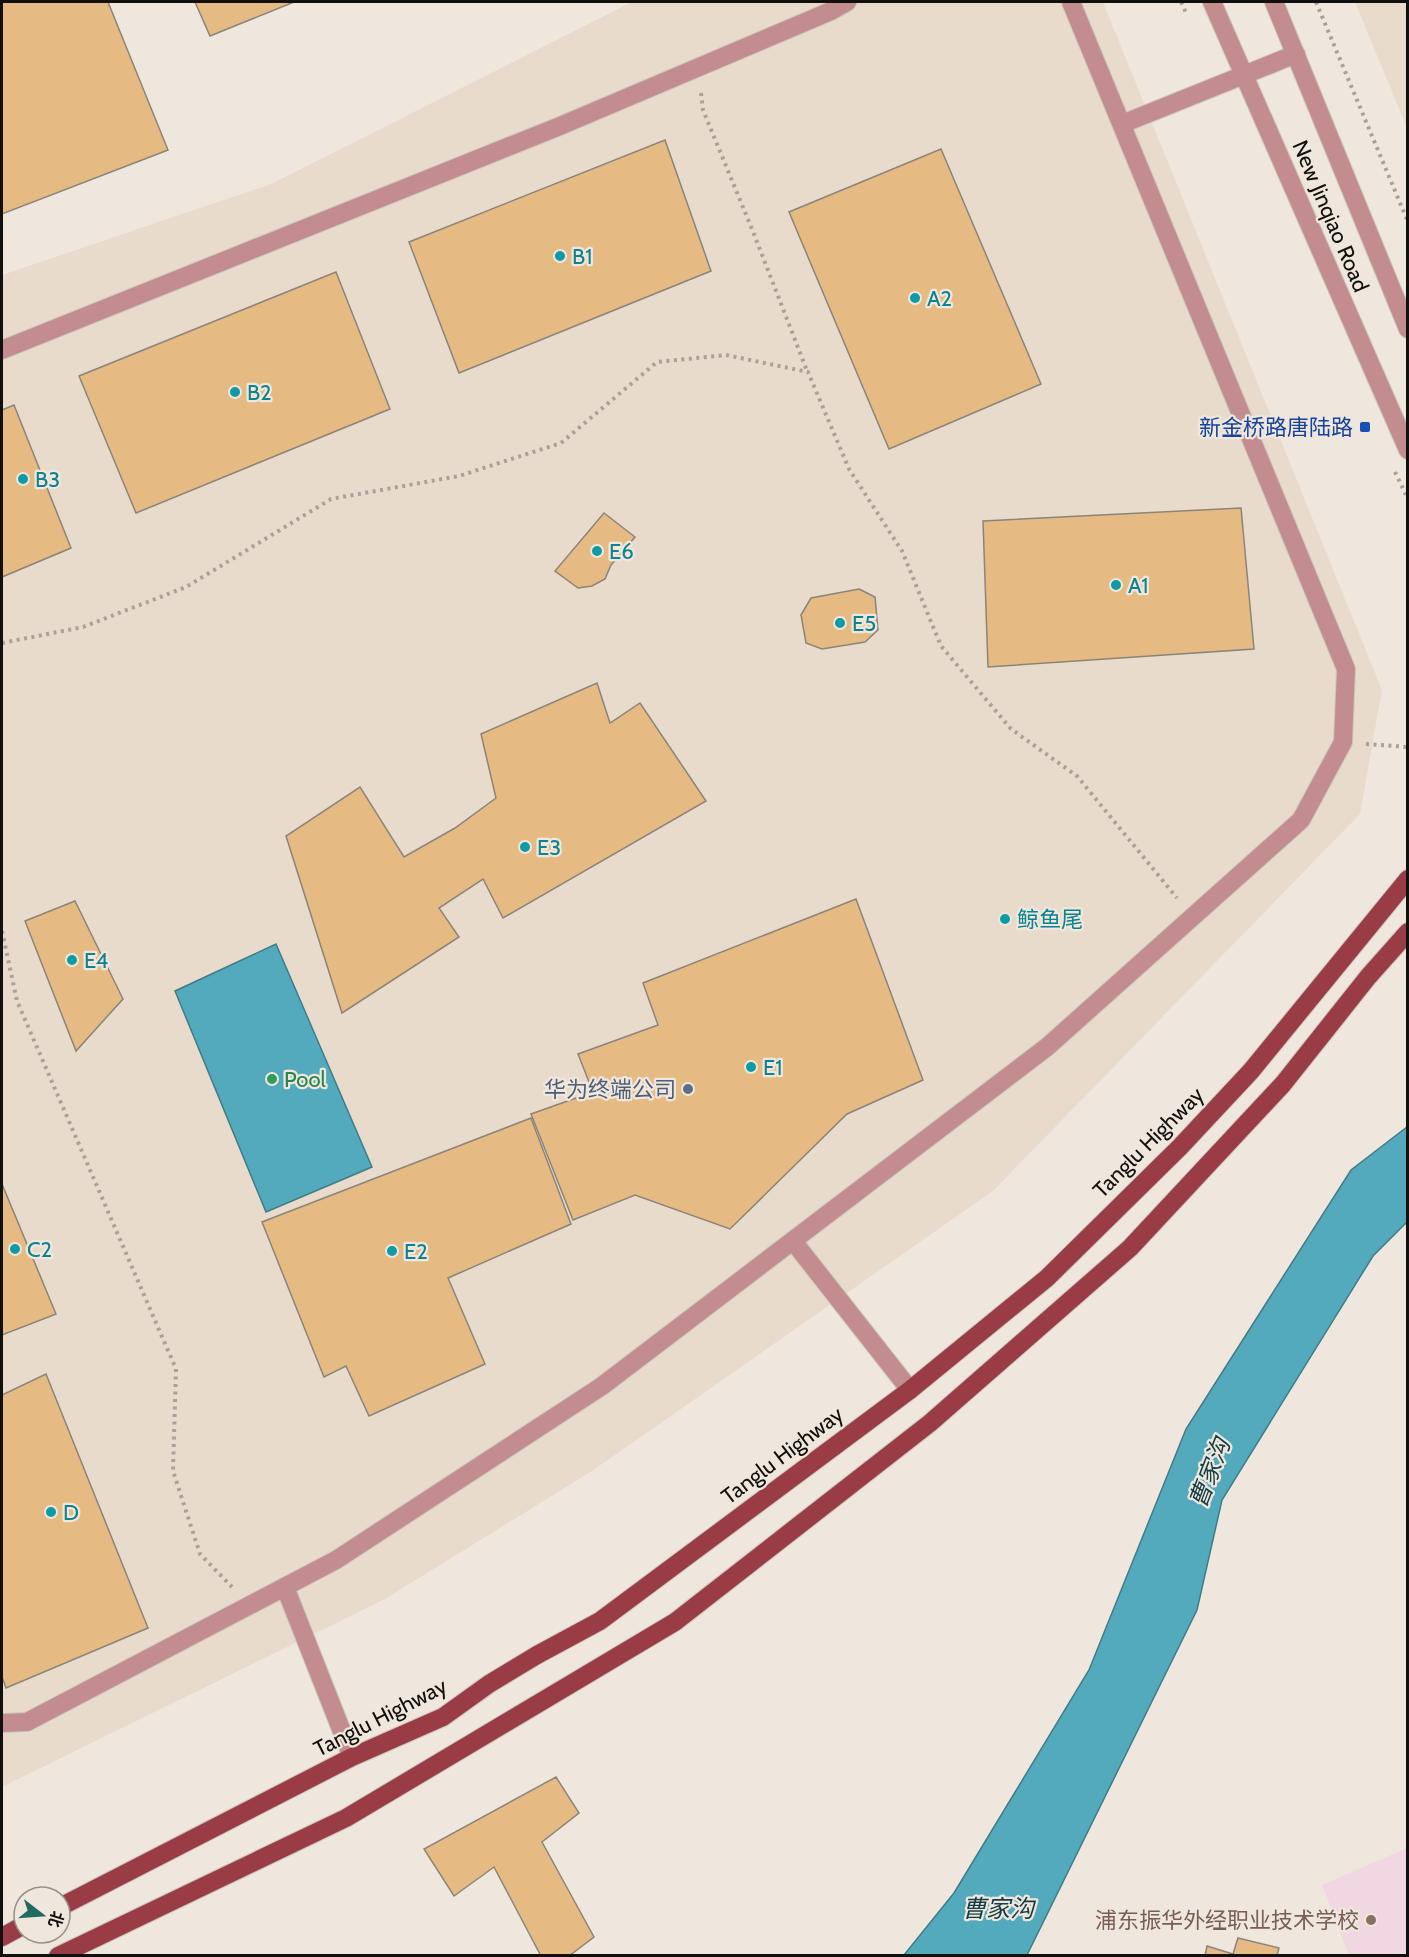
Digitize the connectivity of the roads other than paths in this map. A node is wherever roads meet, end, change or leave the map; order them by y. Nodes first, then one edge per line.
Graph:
1 (848, 2) edge
2 (1071, 2) edge
3 (1212, 2) edge
4 (1274, 2) edge
5 (1296, 54) junction
6 (1244, 75) junction
7 (1122, 124) junction
8 (1407, 329) edge
9 (2, 350) edge
10 (1407, 450) edge
11 (1407, 879) edge
12 (1407, 932) edge
13 (793, 1241) junction
14 (910, 1389) junction
15 (285, 1587) junction
16 (2, 1723) edge
17 (352, 1757) junction
18 (72, 1901) edge
19 (58, 1956) edge

1 - 9 street
2 - 7 street
3 - 6 street, New Jinqiao Road
4 - 5 street, New Jinqiao Road
5 - 6 street
5 - 8 street, New Jinqiao Road
6 - 7 street
6 - 10 street, New Jinqiao Road
7 - 13 street
11 - 14 main road, Tanglu Highway
12 - 19 main road
13 - 14 street
13 - 15 street
14 - 17 main road, Tanglu Highway
15 - 16 street
15 - 17 street
17 - 18 main road, Tanglu Highway

